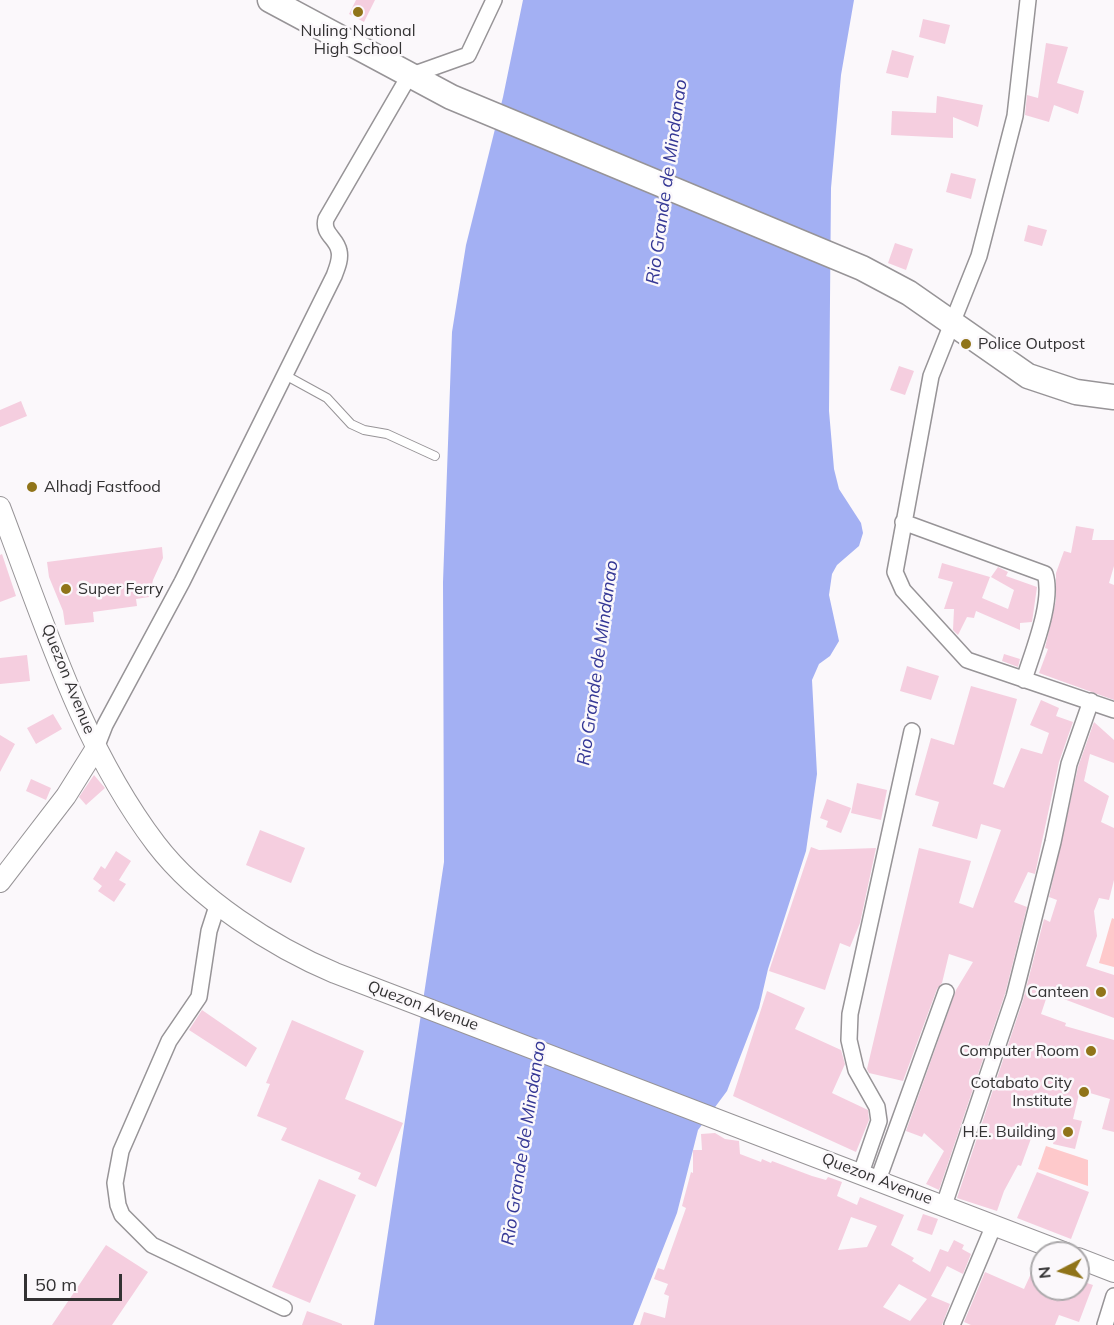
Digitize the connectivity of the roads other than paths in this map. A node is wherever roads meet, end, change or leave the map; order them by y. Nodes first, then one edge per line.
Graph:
1 (270, 0) edge
2 (494, 0) edge
3 (1028, 0) edge
4 (409, 76) junction
5 (952, 322) junction
6 (285, 375) junction
7 (1114, 397) edge
8 (435, 456) dead end
9 (0, 507) edge
10 (903, 522) junction
11 (1024, 680) junction
12 (1090, 701) junction
13 (1114, 710) edge
14 (912, 731) dead end
15 (96, 748) junction
16 (0, 882) edge
17 (218, 903) junction
18 (946, 992) dead end
19 (870, 1177) junction
20 (944, 1205) junction
21 (994, 1224) junction
22 (1036, 1241) edge
23 (1090, 1263) edge
24 (1114, 1272) edge
25 (1114, 1296) edge
26 (284, 1308) dead end
27 (952, 1325) edge
28 (1105, 1325) edge

1 - 4 main road
2 - 4 street
3 - 5 street
4 - 5 main road
4 - 6 street
5 - 7 main road
5 - 10 street
6 - 8 lane
6 - 15 street
9 - 15 street, Quezon Avenue
10 - 11 street
10 - 11 street
11 - 12 street
12 - 13 street
12 - 20 street
14 - 19 street
15 - 16 street
15 - 17 street, Quezon Avenue
17 - 19 street, Quezon Avenue
17 - 26 street
18 - 19 street
19 - 20 street, Quezon Avenue
20 - 21 street, Quezon Avenue
21 - 22 street, Quezon Avenue
21 - 27 street
23 - 24 street
25 - 28 street

